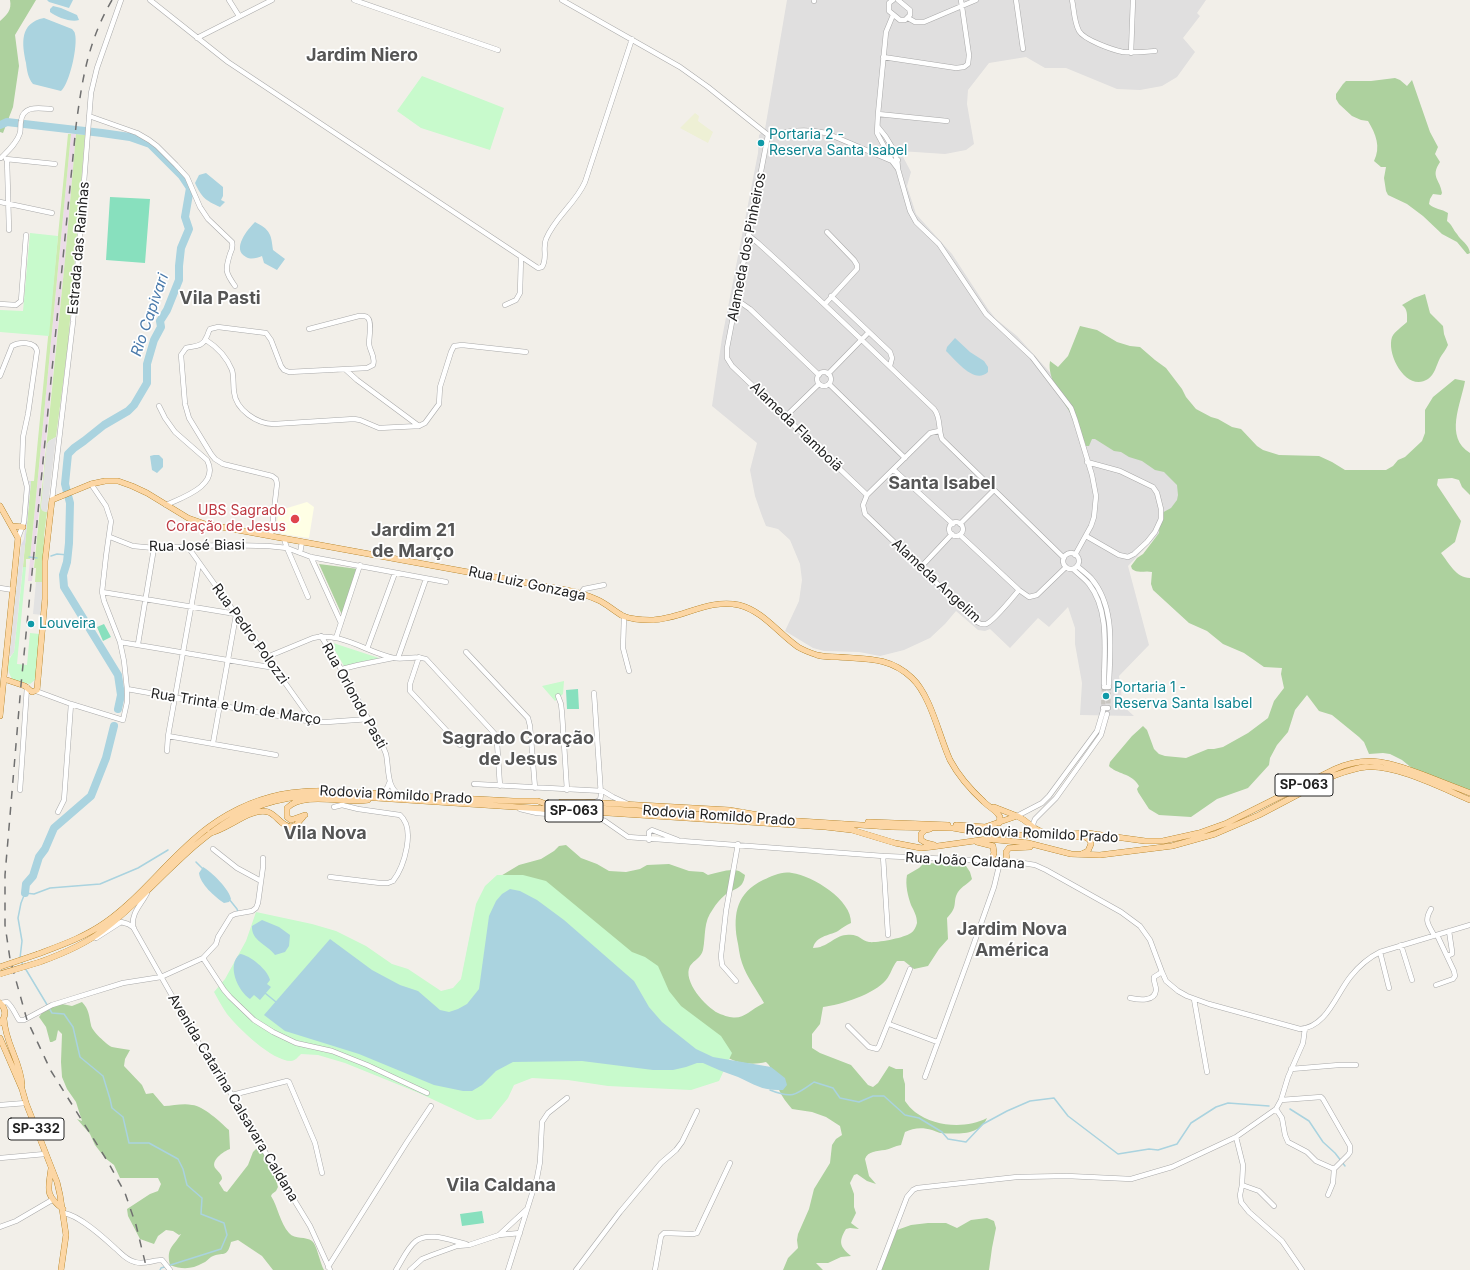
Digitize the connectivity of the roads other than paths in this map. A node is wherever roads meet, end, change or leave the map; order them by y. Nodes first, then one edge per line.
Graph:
1 (121, 0) edge
2 (150, 0) edge
3 (229, 0) edge
4 (272, 0) edge
5 (354, 0) edge
6 (562, 0) edge
7 (898, 0) edge
8 (961, 0) edge
9 (976, 0) edge
10 (1016, 0) edge
11 (1072, 0) edge
12 (1133, 0) edge
13 (889, 1) edge
14 (962, 6) junction
15 (893, 15) junction
16 (239, 16) junction
17 (908, 18) junction
18 (197, 38) junction
19 (632, 39) junction
20 (1023, 49) dead end
21 (498, 50) dead end
22 (1155, 51) dead end
23 (1131, 53) junction
24 (883, 57) junction
25 (51, 109) dead end
26 (878, 114) junction
27 (90, 116) junction
28 (947, 120) dead end
29 (878, 127) junction
30 (768, 135) junction
31 (0, 158) edge
32 (7, 159) junction
33 (898, 160) junction
34 (892, 161) junction
35 (55, 164) dead end
36 (898, 169) junction
37 (0, 202) edge
38 (8, 204) junction
39 (52, 213) dead end
40 (9, 230) dead end
41 (827, 232) dead end
42 (26, 235) dead end
43 (748, 235) junction
44 (521, 257) junction
45 (235, 286) dead end
46 (831, 296) junction
47 (737, 300) junction
48 (0, 304) edge
49 (825, 304) junction
50 (505, 305) dead end
51 (309, 329) dead end
52 (869, 332) junction
53 (206, 340) junction
54 (860, 340) junction
55 (526, 352) dead end
56 (727, 358) joint
57 (890, 366) junction
58 (346, 370) junction
59 (828, 374) junction
60 (819, 375) junction
61 (0, 376) edge
62 (819, 384) junction
63 (829, 384) junction
64 (159, 406) dead end
65 (785, 417) junction
66 (419, 426) junction
67 (939, 431) junction
68 (905, 458) junction
69 (1088, 462) junction
70 (894, 470) junction
71 (90, 484) junction
72 (994, 490) junction
73 (867, 495) junction
74 (52, 500) junction
75 (166, 505) junction
76 (0, 506) edge
77 (952, 524) junction
78 (960, 524) junction
79 (12, 526) junction
80 (23, 527) junction
81 (952, 534) junction
82 (960, 535) junction
83 (271, 536) junction
84 (1086, 536) junction
85 (110, 537) junction
86 (18, 538) junction
87 (284, 539) junction
88 (302, 542) junction
89 (188, 547) junction
90 (154, 548) junction
91 (287, 548) junction
92 (300, 553) junction
93 (1075, 555) junction
94 (311, 557) junction
95 (1064, 558) junction
96 (199, 564) junction
97 (360, 565) junction
98 (920, 567) junction
99 (1066, 567) junction
100 (1075, 567) junction
101 (394, 573) junction
102 (426, 578) junction
103 (446, 582) dead end
104 (604, 585) dead end
105 (0, 588) edge
106 (13, 590) junction
107 (1019, 590) junction
108 (102, 592) junction
109 (581, 593) junction
110 (308, 597) dead end
111 (146, 599) junction
112 (191, 606) junction
113 (236, 615) junction
114 (624, 616) junction
115 (341, 623) junction
116 (321, 636) junction
117 (336, 638) junction
118 (120, 642) junction
119 (138, 644) junction
120 (367, 649) junction
121 (184, 652) junction
122 (466, 652) dead end
123 (267, 657) junction
124 (419, 657) junction
125 (396, 658) junction
126 (229, 660) junction
127 (275, 668) junction
128 (342, 669) junction
129 (628, 671) dead end
130 (2, 679) edge
131 (1106, 685) tunnel mouth
132 (31, 687) junction
133 (127, 689) junction
134 (594, 693) dead end
135 (558, 696) dead end
136 (176, 698) junction
137 (71, 704) junction
138 (221, 706) junction
139 (1108, 708) tunnel mouth
140 (1107, 714) tunnel mouth
141 (0, 716) edge
142 (369, 719) junction
143 (313, 722) junction
144 (168, 736) junction
145 (213, 743) junction
146 (460, 745) dead end
147 (167, 751) dead end
148 (276, 755) dead end
149 (390, 781) junction
150 (474, 784) dead end
151 (500, 786) junction
152 (535, 788) junction
153 (20, 790) dead end
154 (316, 790) junction
155 (567, 790) junction
156 (600, 791) junction
157 (1470, 793) edge
158 (403, 795) junction
159 (375, 798) junction
160 (538, 801) junction
161 (1470, 801) edge
162 (594, 802) junction
163 (630, 804) junction
164 (989, 806) junction
165 (334, 807) dead end
166 (513, 807) junction
167 (58, 812) dead end
168 (1017, 816) junction
169 (999, 823) junction
170 (956, 827) junction
171 (1034, 828) junction
172 (208, 834) junction
173 (1048, 834) junction
174 (649, 840) junction
175 (970, 841) junction
176 (683, 842) junction
177 (738, 844) junction
178 (212, 849) dead end
179 (1066, 853) junction
180 (883, 856) junction
181 (262, 858) dead end
182 (991, 862) junction
183 (1004, 862) junction
184 (330, 877) dead end
185 (261, 881) junction
186 (148, 889) junction
187 (1431, 909) dead end
188 (1470, 925) edge
189 (134, 928) junction
190 (1448, 931) junction
191 (888, 935) dead end
192 (1435, 935) junction
193 (1401, 945) junction
194 (1380, 952) junction
195 (1447, 956) junction
196 (203, 958) junction
197 (41, 961) junction
198 (0, 967) edge
199 (910, 969) dead end
200 (1162, 972) junction
201 (0, 974) edge
202 (161, 978) junction
203 (1412, 980) dead end
204 (736, 981) dead end
205 (1436, 985) dead end
206 (1389, 988) dead end
207 (1130, 998) dead end
208 (1194, 999) junction
209 (0, 1003) edge
210 (2, 1021) edge
211 (889, 1024) junction
212 (848, 1026) dead end
213 (1305, 1028) junction
214 (0, 1038) edge
215 (937, 1042) junction
216 (1356, 1066) dead end
217 (1291, 1069) junction
218 (1207, 1072) dead end
219 (925, 1077) dead end
220 (22, 1089) junction
221 (427, 1093) dead end
222 (232, 1095) junction
223 (567, 1098) dead end
224 (1281, 1100) junction
225 (26, 1102) junction
226 (0, 1105) edge
227 (431, 1106) dead end
228 (1276, 1109) junction
229 (697, 1111) dead end
230 (1236, 1137) junction
231 (46, 1154) junction
232 (0, 1158) edge
233 (730, 1163) dead end
234 (51, 1168) junction
235 (1334, 1169) junction
236 (322, 1172) dead end
237 (57, 1182) junction
238 (49, 1183) junction
239 (1242, 1185) junction
240 (60, 1195) junction
241 (1328, 1195) dead end
242 (52, 1200) junction
243 (1274, 1206) dead end
244 (528, 1207) junction
245 (63, 1211) junction
246 (0, 1227) edge
247 (520, 1233) junction
248 (499, 1235) junction
249 (470, 1245) junction
250 (169, 1269) edge
251 (329, 1269) edge
252 (61, 1270) edge
253 (396, 1270) edge
254 (410, 1270) edge
255 (508, 1270) edge
256 (576, 1270) edge
257 (654, 1270) edge
258 (879, 1270) edge
259 (1302, 1270) edge

1 - 27 street, Estrada das Rainhas
2 - 18 street
3 - 16 street
4 - 16 street
5 - 21 street
6 - 19 street
7 - 17 street
8 - 14 street
9 - 14 street
10 - 20 street
11 - 23 street
12 - 23 street
13 - 15 street
14 - 17 street
14 - 24 street
15 - 17 street
15 - 24 street
16 - 18 street
18 - 44 street
19 - 30 street
19 - 44 street
22 - 23 street
24 - 26 street
25 - 31 street
26 - 28 street
26 - 29 street
27 - 45 street
27 - 74 street, Estrada das Rainhas
29 - 33 street
29 - 34 street
30 - 34 street
30 - 43 street, Alameda dos Pinheiros
31 - 32 street
32 - 35 street
32 - 38 street
33 - 34 street
33 - 36 street
34 - 36 street
36 - 69 street
37 - 38 street
38 - 39 street
38 - 40 street
41 - 46 street
42 - 48 street
43 - 47 street, Alameda dos Pinheiros
43 - 49 street
44 - 50 street
46 - 49 street
46 - 52 street
47 - 56 street, Alameda dos Pinheiros
47 - 60 street
49 - 54 street
51 - 58 street
52 - 54 street
52 - 57 street
53 - 58 street
53 - 66 street
53 - 83 street
54 - 57 street
54 - 59 street
55 - 66 street
56 - 65 street, Alameda Flamboiã
57 - 67 street
58 - 66 street
59 - 60 street
59 - 63 street
60 - 62 street
61 - 80 street
62 - 63 street
62 - 65 street
63 - 68 street
64 - 75 street
65 - 73 street, Alameda Flamboiã
67 - 68 street
67 - 72 street
68 - 70 street
69 - 84 street
69 - 84 street
70 - 73 street
70 - 77 street
71 - 74 main road, Rua Luiz Gonzaga
71 - 75 main road, Rua Luiz Gonzaga
71 - 85 street
72 - 78 street
72 - 95 street
73 - 98 street, Alameda Angelim
74 - 132 main road
75 - 83 main road, Rua Luiz Gonzaga
76 - 79 main road
77 - 78 street
77 - 81 street
78 - 82 street
79 - 80 main road
79 - 86 main road
80 - 86 street
81 - 82 street
81 - 98 street
82 - 107 street
83 - 87 main road, Rua Luiz Gonzaga
84 - 93 street
85 - 90 street, Rua José Biasi
85 - 108 street
86 - 106 main road
87 - 88 main road, Rua Luiz Gonzaga
87 - 91 street
88 - 92 street
88 - 109 main road, Rua Luiz Gonzaga
89 - 90 street, Rua José Biasi
89 - 91 street, Rua José Biasi
89 - 96 street, Rua Pedro Polozzi
90 - 111 street
91 - 92 street, Rua José Biasi
91 - 110 street
92 - 94 street, Rua José Biasi
93 - 95 street
93 - 100 street
94 - 97 street, Rua José Biasi
94 - 115 street
95 - 99 street
96 - 112 street
96 - 113 street, Rua Pedro Polozzi
97 - 101 street, Rua José Biasi
97 - 115 street
98 - 107 street, Alameda Angelim
99 - 100 street
99 - 107 street
100 - 131 street
101 - 102 street, Rua José Biasi
101 - 120 street
102 - 103 street, Rua José Biasi
102 - 125 street
104 - 109 street
105 - 106 street
106 - 130 main road
108 - 111 street
108 - 118 street
109 - 114 main road, Rua Luiz Gonzaga
111 - 112 street
111 - 119 street
112 - 113 street
112 - 121 street
113 - 123 street, Rua Pedro Polozzi
113 - 126 street
114 - 129 street
114 - 164 main road, Rua Luiz Gonzaga
115 - 117 street
116 - 117 street
116 - 123 street
116 - 128 street, Rua Orlondo Pasti
117 - 120 street
118 - 119 street
118 - 133 street
119 - 121 street
120 - 125 street
121 - 126 street
121 - 136 street
122 - 152 street
123 - 127 street, Rua Pedro Polozzi
124 - 125 street
124 - 146 street
124 - 151 street
125 - 128 street
126 - 127 street
126 - 138 street
127 - 143 street, Rua Pedro Polozzi
128 - 142 street, Rua Orlondo Pasti
130 - 132 main road
130 - 141 main road
132 - 137 street
132 - 153 street
133 - 136 street, Rua Trinta e Um de Março
133 - 137 street
134 - 156 street
135 - 155 street
136 - 138 street, Rua Trinta e Um de Março
136 - 144 street
137 - 167 street
138 - 143 street, Rua Trinta e Um de Março
138 - 145 street
139 - 168 street
140 - 171 street
142 - 143 street, Rua Trinta e Um de Março
142 - 149 street, Rua Orlondo Pasti
144 - 145 street
144 - 147 street
145 - 148 street
149 - 154 street
149 - 158 street
150 - 151 street
151 - 152 street
152 - 155 street
154 - 158 main road, Rodovia Romildo Prado / SP-063
154 - 198 main road, Rodovia Romildo Prado / SP-063, bridge
155 - 156 street
156 - 162 street
156 - 163 street
157 - 173 main road, Rodovia Romildo Prado / SP-063
158 - 160 main road, Rodovia Romildo Prado / SP-063
159 - 166 main road, Rodovia Romildo Prado / SP-063
159 - 172 main road, Rodovia Romildo Prado / SP-063
159 - 172 main road
160 - 162 main road
160 - 170 main road, Rodovia Romildo Prado / SP-063
161 - 179 main road, Rodovia Romildo Prado / SP-063
162 - 163 main road
163 - 170 main road
164 - 168 main road, Rua Luiz Gonzaga
164 - 169 main road, Rua Luiz Gonzaga
165 - 184 street
166 - 174 street, Rua João Caldana
166 - 175 main road, Rodovia Romildo Prado / SP-063
168 - 169 main road
168 - 171 main road, Rua Luiz Gonzaga
169 - 170 main road
170 - 173 main road, Rodovia Romildo Prado / SP-063
170 - 175 main road
171 - 173 main road, Rua Luiz Gonzaga
172 - 186 main road, Rodovia Romildo Prado / SP-063
173 - 179 main road
174 - 176 street, Rua João Caldana
174 - 176 street
175 - 179 main road, Rodovia Romildo Prado / SP-063
175 - 182 main road
176 - 177 street, Rua João Caldana
177 - 180 street, Rua João Caldana
177 - 204 street
178 - 185 street
179 - 183 main road
180 - 182 street, Rua João Caldana
180 - 191 street
181 - 185 street
182 - 183 street, Rua João Caldana
183 - 200 street, Rua João Caldana
183 - 215 street
185 - 196 street
186 - 189 street
186 - 197 main road, Rodovia Romildo Prado / SP-063
187 - 192 street
188 - 190 street
189 - 197 street
189 - 202 street, Avenida Catarina Calsavara Caldana
190 - 192 street
190 - 195 street
192 - 193 street
192 - 195 street
193 - 194 street
193 - 203 street
194 - 206 street
194 - 213 street
195 - 205 street
196 - 202 street
196 - 221 street
197 - 201 main road, Rodovia Romildo Prado / SP-063, bridge
199 - 211 street
200 - 207 street
200 - 208 street, Rua João Caldana
202 - 209 street
202 - 222 street, Avenida Catarina Calsavara Caldana
208 - 213 street, Rua João Caldana
208 - 218 street
209 - 210 main road, SP-332
210 - 220 main road, SP-332
211 - 212 street
211 - 215 street
213 - 217 street
214 - 220 main road, SP-332
215 - 219 street
216 - 217 street
217 - 224 street
220 - 225 main road, SP-332
222 - 236 street
222 - 251 street, Avenida Catarina Calsavara Caldana
223 - 244 street
224 - 228 street
224 - 235 street
225 - 226 street
225 - 231 main road, SP-332
227 - 251 street
228 - 230 street
228 - 235 street
229 - 256 street
230 - 239 street
230 - 258 street
231 - 232 street
231 - 234 main road, SP-332
233 - 257 street
234 - 237 main road, SP-332
234 - 238 main road, SP-332
235 - 241 street
237 - 238 main road
237 - 240 main road, SP-332
238 - 242 main road, SP-332
239 - 243 street
239 - 259 street
240 - 242 main road
240 - 245 main road, SP-332
242 - 245 main road
242 - 246 street
244 - 247 street
244 - 248 street
245 - 250 street
245 - 252 main road, SP-332
247 - 248 street
247 - 255 street
248 - 249 street
249 - 253 street
249 - 254 street

